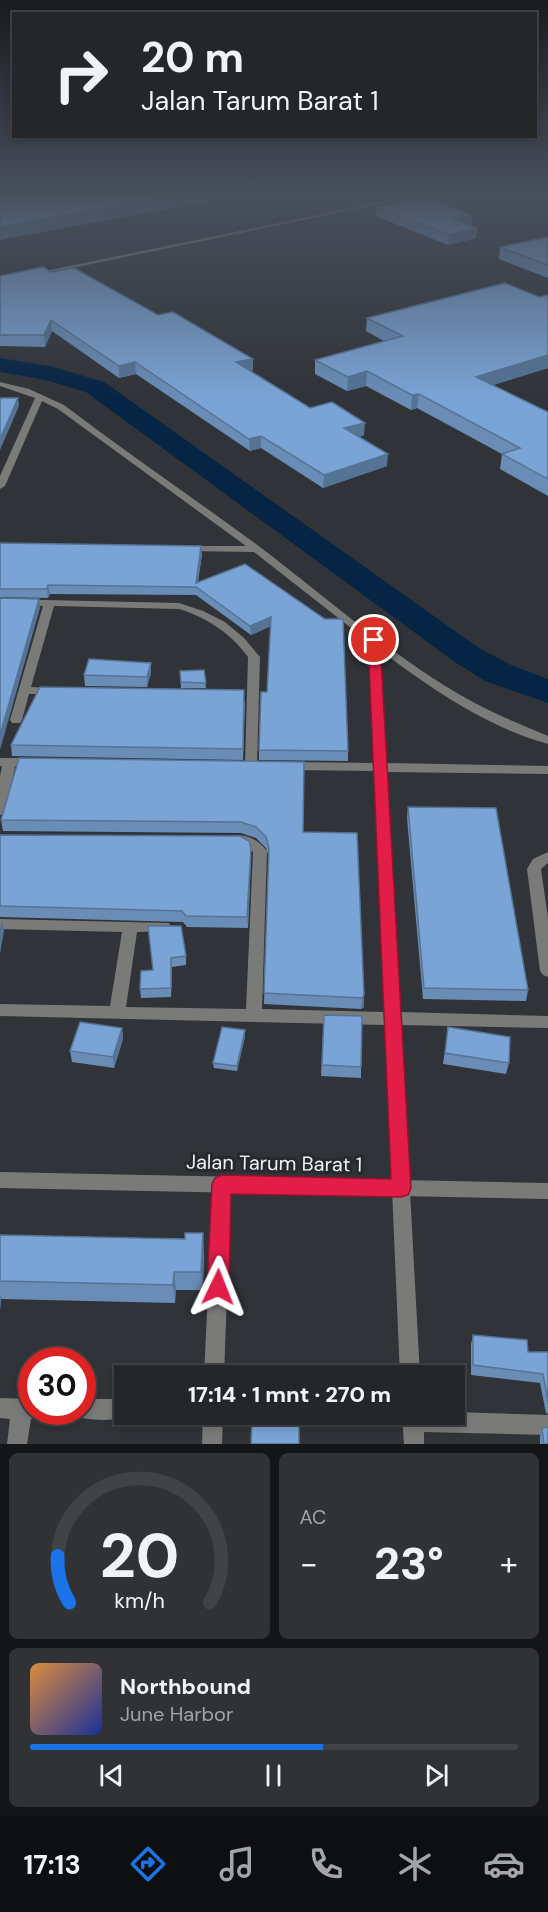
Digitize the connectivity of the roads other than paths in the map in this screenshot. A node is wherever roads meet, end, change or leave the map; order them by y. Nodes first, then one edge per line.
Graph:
1 (90, 262) edge
2 (28, 275) edge
3 (0, 384) edge
4 (40, 397) junction
5 (0, 486) edge
6 (175, 549) edge
7 (256, 549) junction
8 (0, 602) edge
9 (49, 604) junction
10 (374, 640) junction
11 (24, 690) junction
12 (70, 691) edge
13 (16, 720) dead end
14 (548, 740) edge
15 (5, 762) edge
16 (44, 762) edge
17 (380, 767) junction
18 (548, 770) edge
19 (0, 811) edge
20 (218, 839) edge
21 (548, 857) edge
22 (0, 924) edge
23 (130, 927) junction
24 (178, 928) edge
25 (547, 962) edge
26 (0, 1010) edge
27 (117, 1012) junction
28 (254, 1016) junction
29 (392, 1018) junction
30 (548, 1022) edge
31 (0, 1180) edge
32 (222, 1184) junction
33 (401, 1188) junction
34 (548, 1191) edge
35 (214, 1365) edge
36 (410, 1365) edge
37 (0, 1408) edge
38 (18, 1409) edge
39 (96, 1409) edge
40 (114, 1409) edge
41 (465, 1421) edge
42 (22, 1425) edge
43 (213, 1425) edge
44 (413, 1425) edge
45 (548, 1425) edge
46 (17, 1444) edge
47 (212, 1444) edge
48 (414, 1444) edge

1 - 2 street
3 - 4 street
4 - 5 street
4 - 7 street
6 - 7 street
7 - 10 street
8 - 9 street
9 - 11 street
9 - 17 street
10 - 14 street
10 - 17 street
11 - 12 street
11 - 13 street
15 - 16 street
15 - 19 street
17 - 18 street
17 - 29 street
20 - 28 street
21 - 25 street
22 - 23 street
23 - 24 street
23 - 27 street
26 - 27 street
27 - 28 street
28 - 29 street
29 - 30 street
29 - 33 street
31 - 32 street, Jalan Tarum Barat 1
32 - 33 street, Jalan Tarum Barat 1
32 - 35 street
33 - 34 street, Jalan Tarum Barat 1
33 - 36 street
37 - 38 street
39 - 40 street
41 - 45 street
42 - 46 street
43 - 47 street
44 - 48 street

